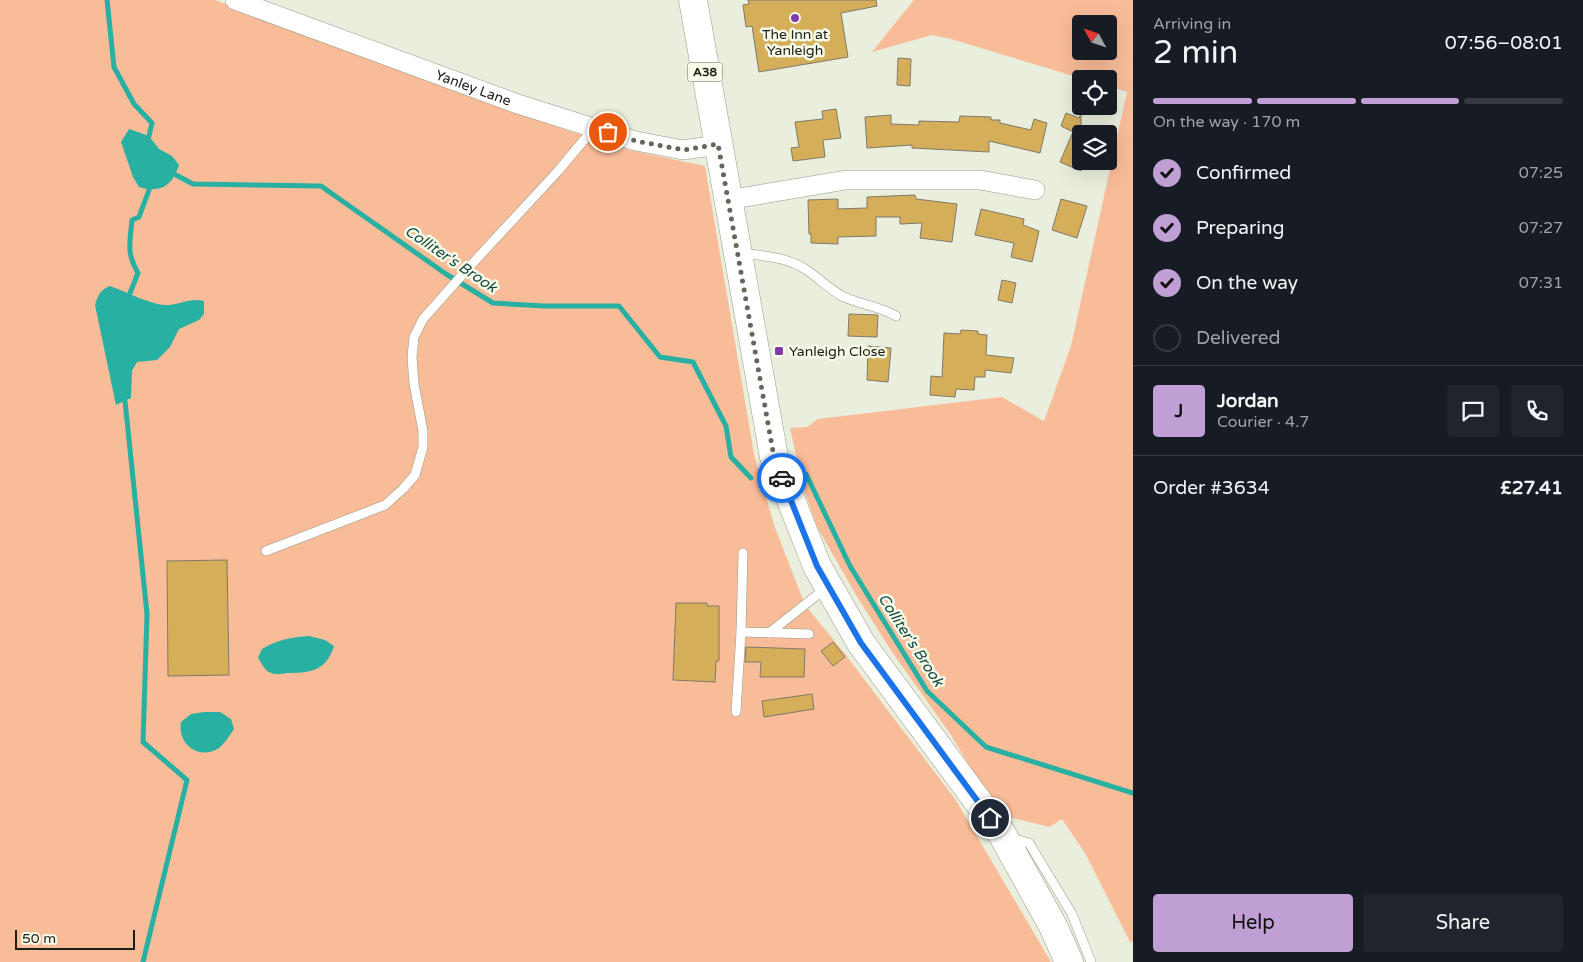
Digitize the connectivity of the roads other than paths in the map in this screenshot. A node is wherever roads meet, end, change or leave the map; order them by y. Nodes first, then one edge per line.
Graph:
1 (235, 0) edge
2 (693, 0) edge
3 (594, 128) junction
4 (718, 144) junction
5 (1035, 190) dead end
6 (728, 200) junction
7 (737, 252) junction
8 (896, 316) dead end
9 (266, 552) dead end
10 (743, 553) dead end
11 (828, 586) junction
12 (741, 632) junction
13 (770, 633) junction
14 (809, 634) dead end
15 (736, 712) dead end
16 (1002, 834) junction
17 (1069, 962) edge
18 (1091, 962) edge

1 - 3 street, Yanley Lane
2 - 4 highway, A38
3 - 4 street, Yanley Lane
3 - 9 lane
4 - 6 highway, A38
5 - 6 street
6 - 7 highway, A38
7 - 8 lane
7 - 11 highway, A38
10 - 12 lane
11 - 13 lane
11 - 16 highway, A38
12 - 13 lane
12 - 15 lane
13 - 14 lane
16 - 17 highway, A38
16 - 18 lane

